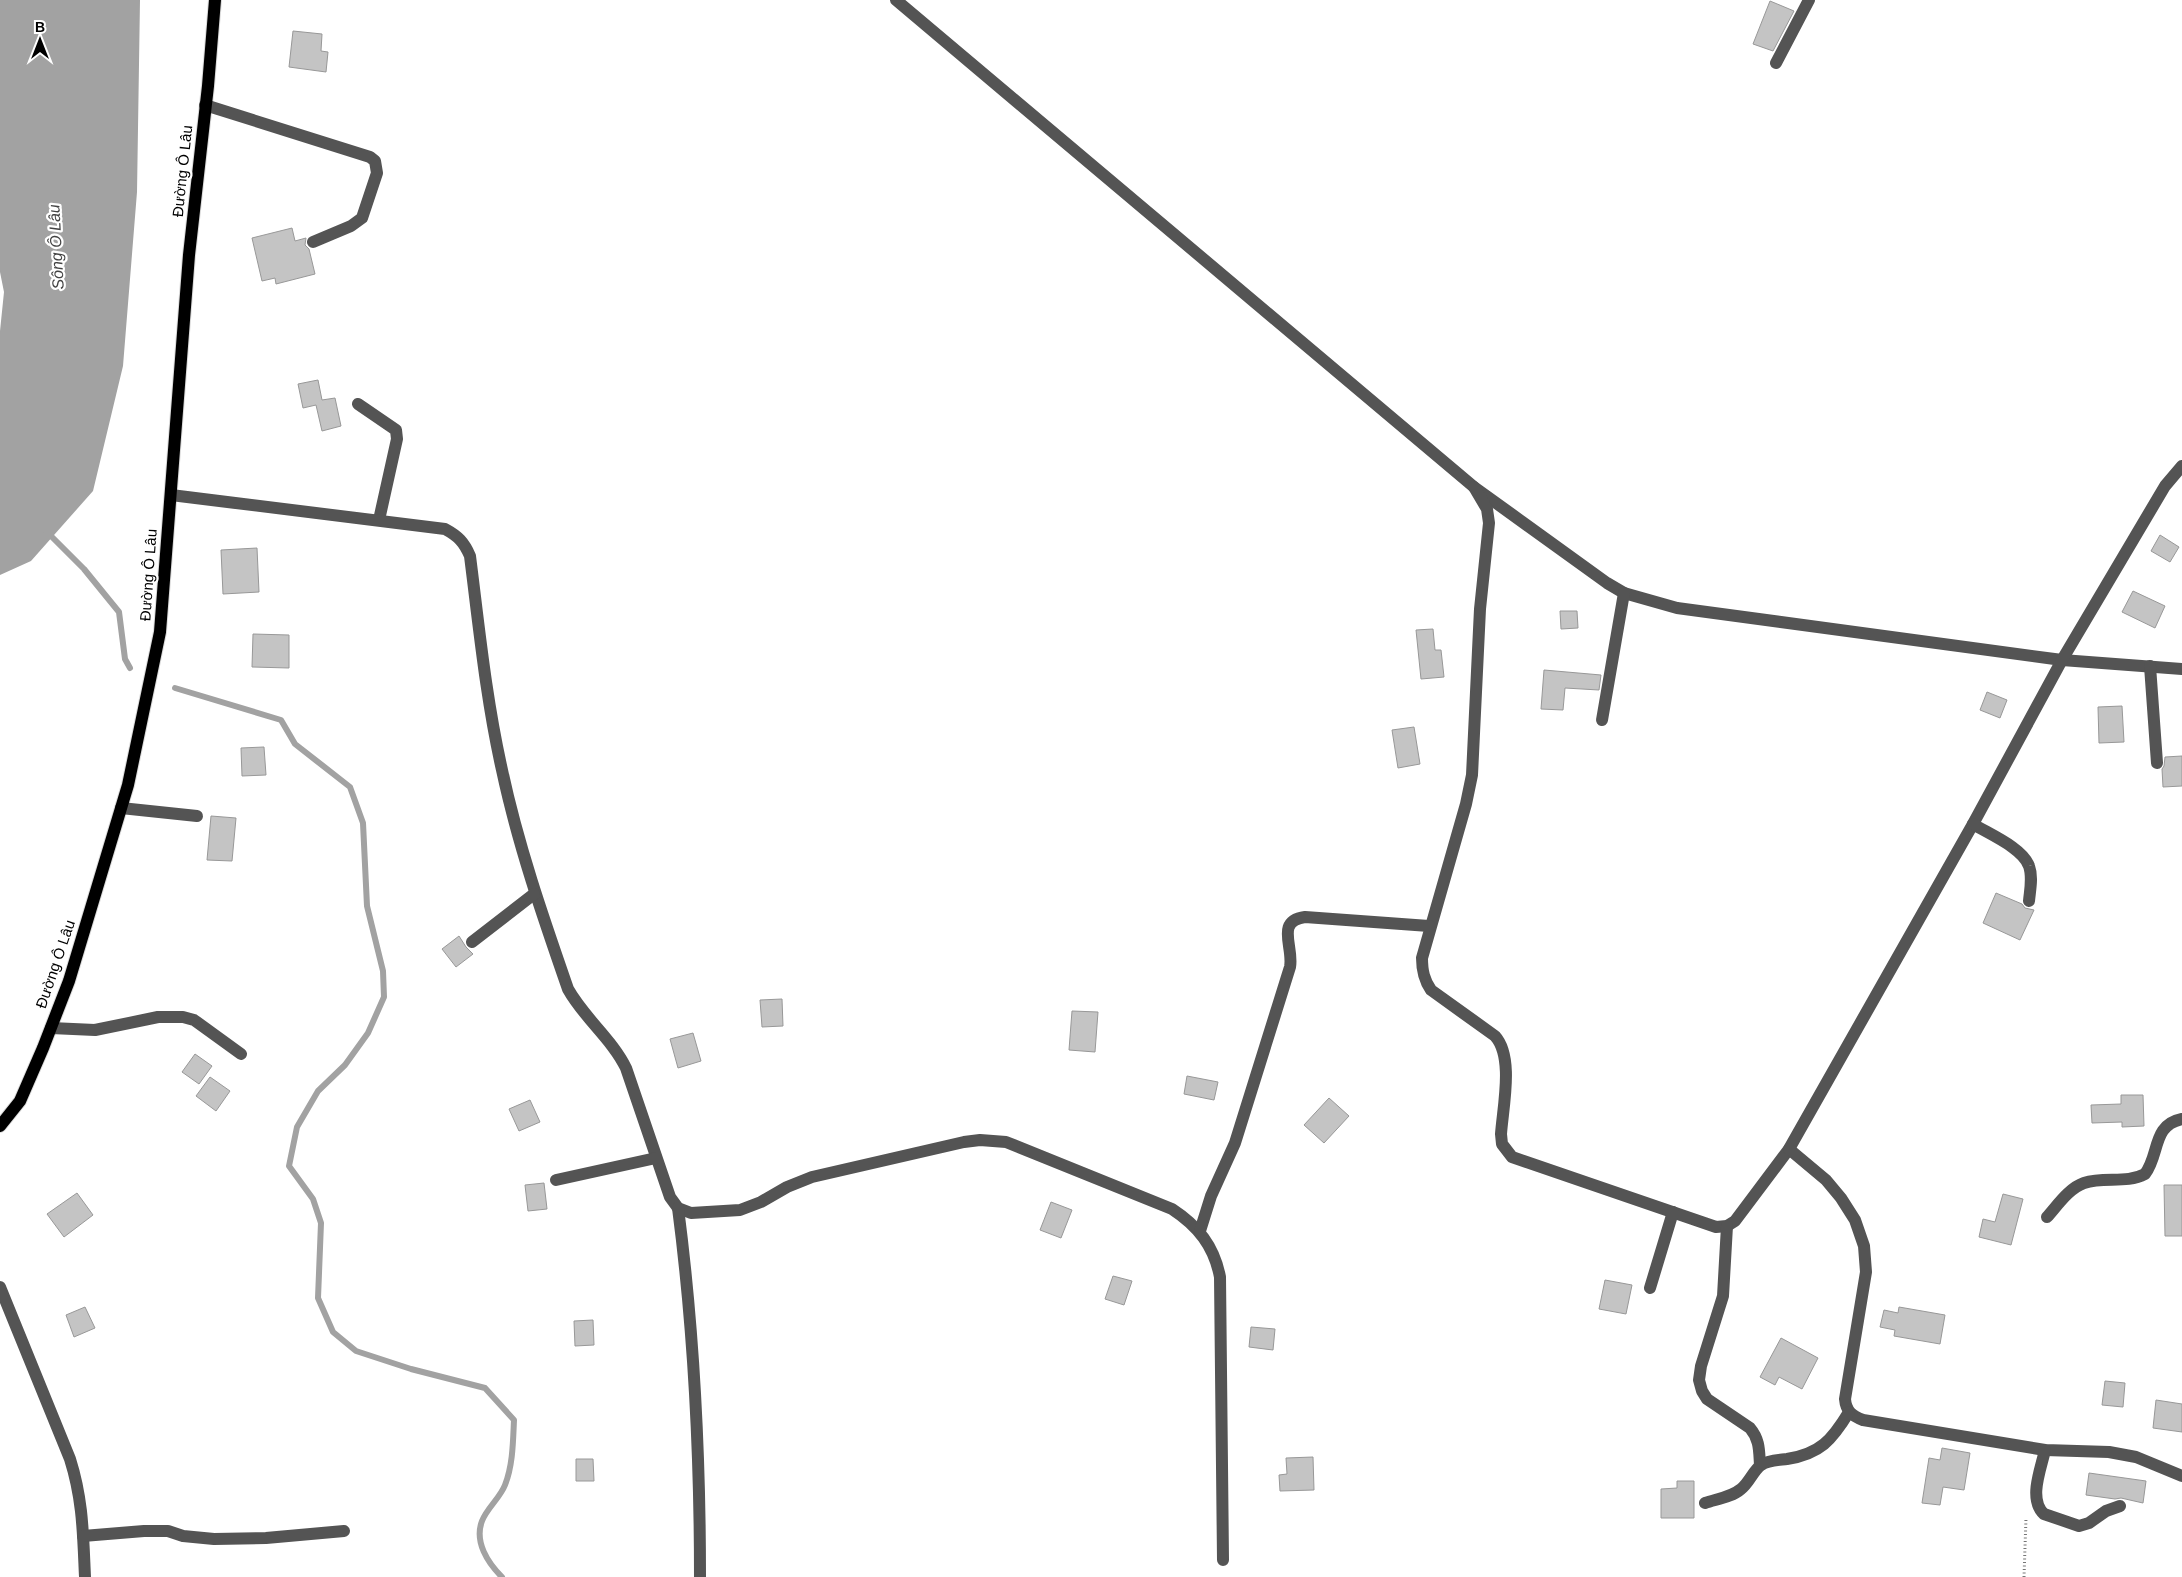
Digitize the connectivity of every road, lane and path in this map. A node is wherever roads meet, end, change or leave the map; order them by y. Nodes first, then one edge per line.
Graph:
1 (215, 0) edge
2 (896, 0) edge
3 (1809, 0) edge
4 (1776, 63) dead end
5 (205, 105) junction
6 (312, 242) dead end
7 (358, 404) dead end
8 (2182, 466) edge
9 (1474, 487) junction
10 (171, 495) junction
11 (379, 520) junction
12 (1624, 593) junction
13 (2062, 660) junction
14 (2150, 666) junction
15 (2182, 669) edge
16 (1602, 720) dead end
17 (2157, 763) dead end
18 (122, 808) junction
19 (197, 816) dead end
20 (1973, 824) junction
21 (534, 894) junction
22 (2029, 901) dead end
23 (1429, 926) junction
24 (472, 942) dead end
25 (51, 1028) junction
26 (241, 1054) dead end
27 (2182, 1119) edge
28 (0, 1126) edge
29 (1789, 1149) junction
30 (656, 1158) junction
31 (556, 1180) dead end
32 (678, 1208) junction
33 (1673, 1212) junction
34 (2047, 1217) dead end
35 (1727, 1226) junction
36 (1200, 1231) junction
37 (0, 1287) edge
38 (1650, 1288) dead end
39 (1849, 1412) junction
40 (2045, 1450) junction
41 (1760, 1465) junction
42 (2182, 1476) edge
43 (2037, 1489) junction
44 (1705, 1502) dead end
45 (2120, 1506) dead end
46 (344, 1531) dead end
47 (83, 1536) junction
48 (1223, 1560) dead end
49 (85, 1577) edge
50 (700, 1577) edge
51 (2024, 1577) edge

1 - 5 main road, Đường Ô Lâu
2 - 9 street
3 - 4 street
5 - 6 street
5 - 10 main road, Đường Ô Lâu
7 - 11 street
8 - 13 street
9 - 12 street
9 - 23 street
10 - 11 street
10 - 18 main road, Đường Ô Lâu
11 - 21 street
12 - 13 street
12 - 16 street
13 - 14 street
13 - 20 street
14 - 15 street
14 - 17 street
18 - 19 street
18 - 25 main road, Đường Ô Lâu
20 - 22 street
20 - 29 street
21 - 24 street
21 - 30 street
23 - 33 street
23 - 36 street
25 - 26 street
25 - 28 main road, Đường Ô Lâu
27 - 34 street
29 - 35 street
29 - 39 street
30 - 31 street
30 - 32 street
32 - 36 street
32 - 50 street
33 - 35 street
33 - 38 street
35 - 41 street
36 - 48 street
37 - 47 street
39 - 40 street
39 - 41 street
40 - 42 street
40 - 43 street
41 - 44 street
43 - 45 street
43 - 51 path
46 - 47 street
47 - 49 street

